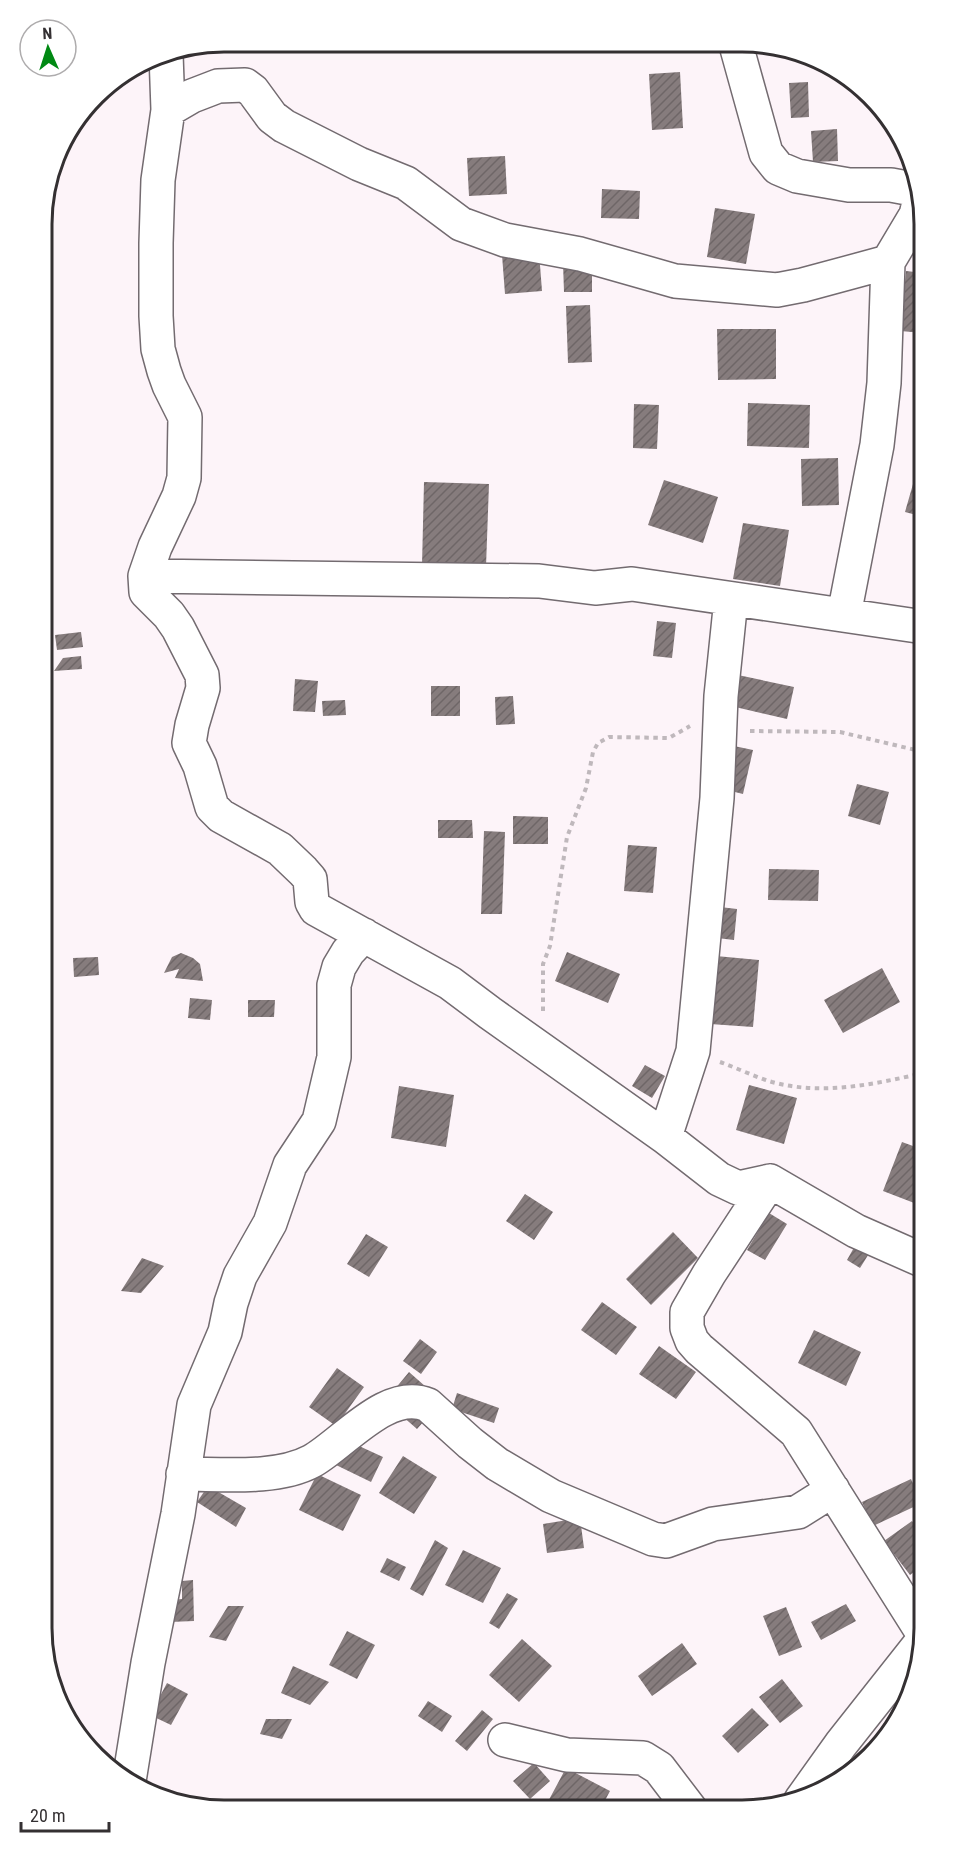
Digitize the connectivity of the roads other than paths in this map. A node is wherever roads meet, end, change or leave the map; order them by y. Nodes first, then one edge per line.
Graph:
1 (738, 52) edge
2 (166, 63) edge
3 (168, 110) junction
4 (910, 188) edge
5 (913, 219) edge
6 (888, 262) junction
7 (145, 576) junction
8 (731, 599) junction
9 (844, 615) junction
10 (914, 625) edge
11 (364, 935) junction
12 (665, 1137) junction
13 (770, 1181) junction
14 (913, 1256) edge
15 (183, 1474) junction
16 (833, 1490) junction
17 (913, 1619) edge
18 (911, 1654) edge
19 (505, 1740) dead end
20 (131, 1771) edge
21 (813, 1784) edge
22 (683, 1800) edge

1 - 4 street
2 - 3 street
3 - 6 street
3 - 7 street
5 - 6 street
6 - 9 street
7 - 8 street
7 - 11 street
8 - 9 street
8 - 12 street
9 - 10 street
11 - 12 street
11 - 15 street
12 - 13 street
13 - 14 street
13 - 16 street
15 - 16 street
15 - 20 street
16 - 17 street
18 - 21 street
19 - 22 street

